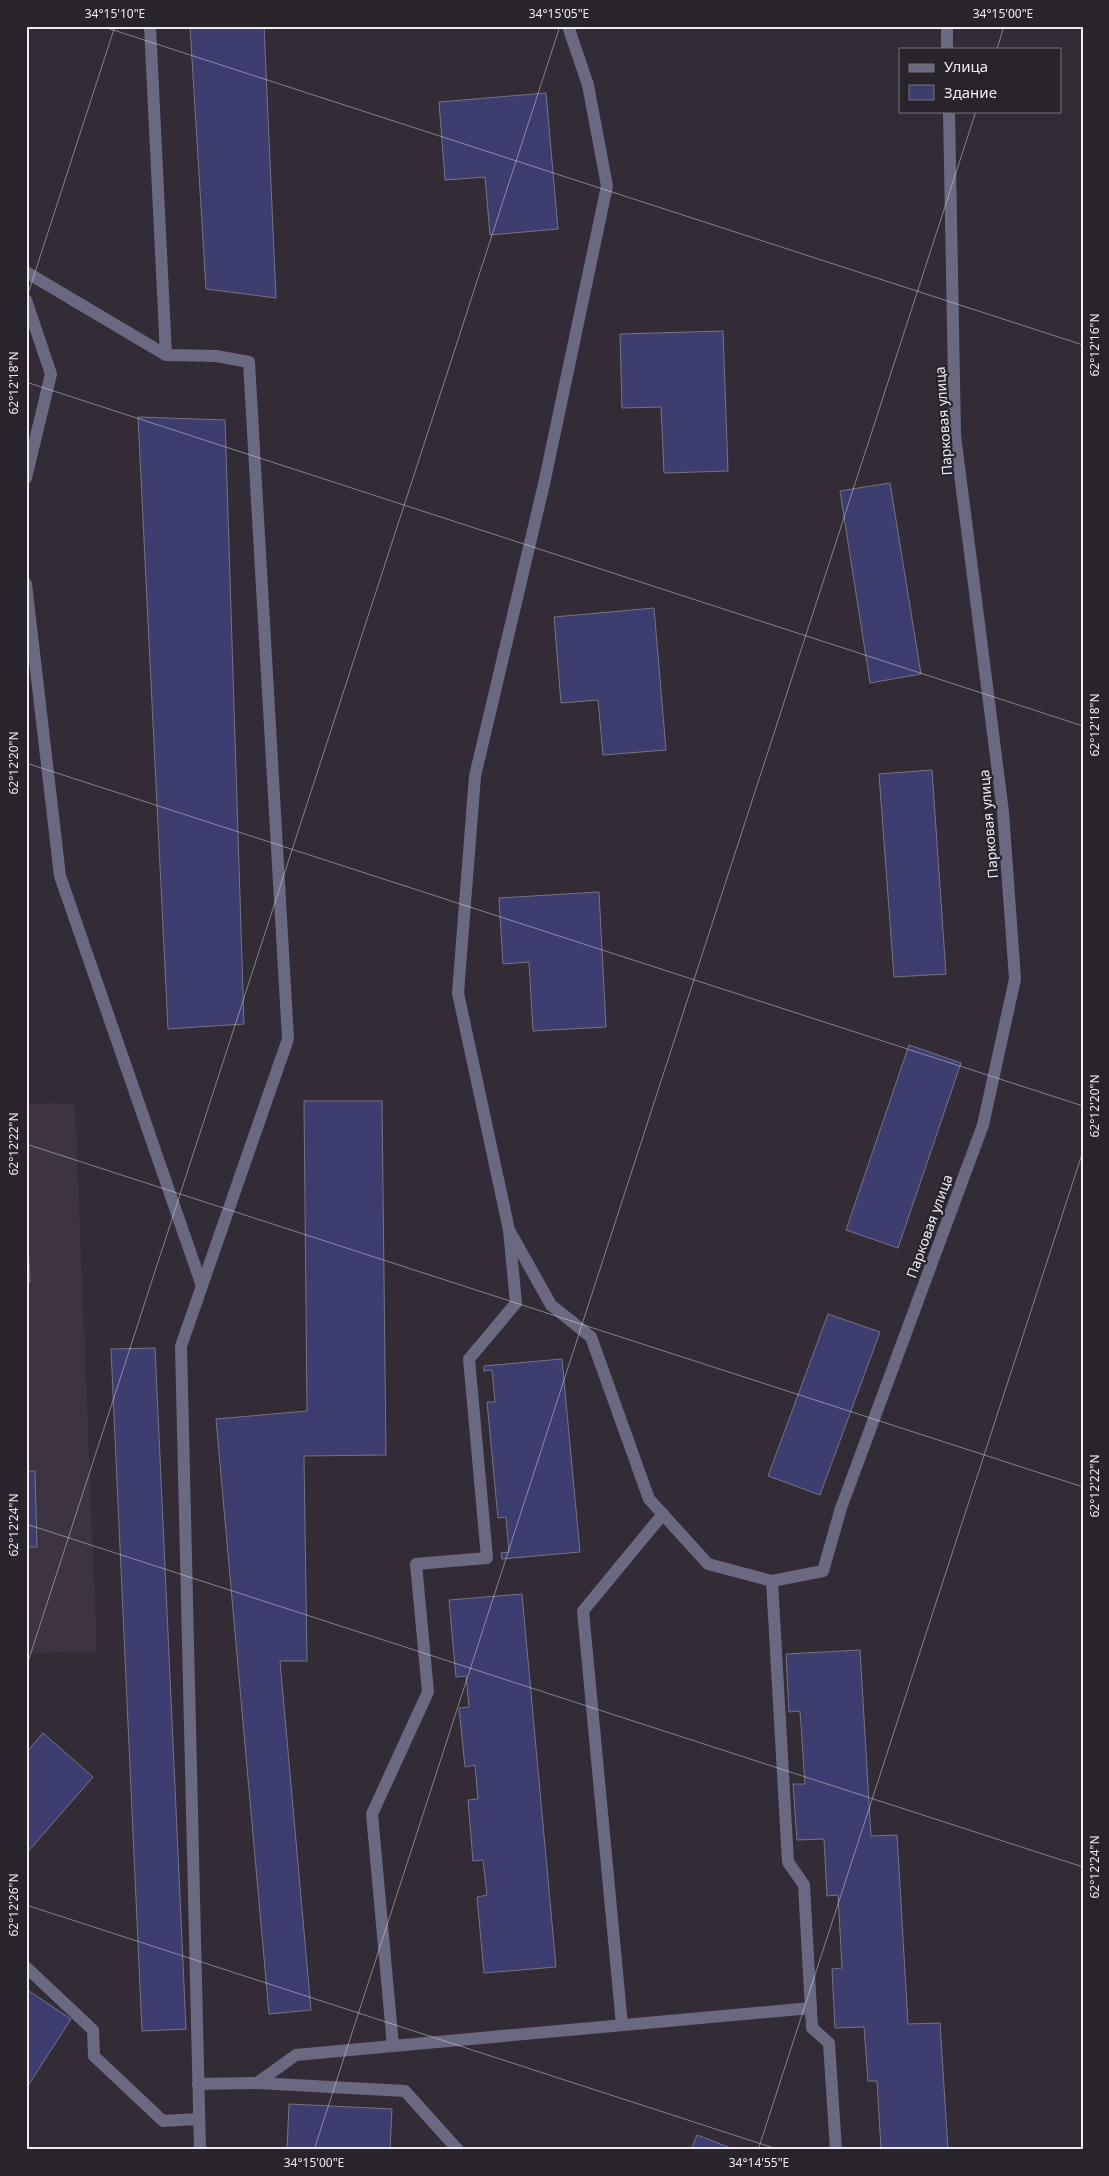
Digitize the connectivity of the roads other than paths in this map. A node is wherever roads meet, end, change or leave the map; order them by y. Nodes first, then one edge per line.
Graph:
1 (150, 26) edge
2 (568, 26) edge
3 (947, 26) edge
4 (947, 48) edge
5 (949, 112) edge
6 (26, 272) edge
7 (26, 300) edge
8 (166, 355) junction
9 (26, 478) edge
10 (26, 584) edge
11 (509, 1230) junction
12 (202, 1286) junction
13 (663, 1514) junction
14 (772, 1581) junction
15 (26, 1967) edge
16 (811, 2008) junction
17 (622, 2025) junction
18 (393, 2046) junction
19 (257, 2083) junction
20 (198, 2084) junction
21 (199, 2120) junction
22 (200, 2150) edge
23 (458, 2150) edge
24 (836, 2150) edge

1 - 8 street
2 - 11 street
3 - 4 street
5 - 14 street, Парковая улица
6 - 8 street
7 - 9 street
8 - 12 street
10 - 12 street
11 - 13 street
11 - 18 street
12 - 20 street
13 - 14 street
13 - 17 street
14 - 16 street
15 - 21 street
16 - 17 street
16 - 24 street
17 - 18 street
18 - 19 street
19 - 20 street
19 - 23 street
20 - 21 street
21 - 22 street

